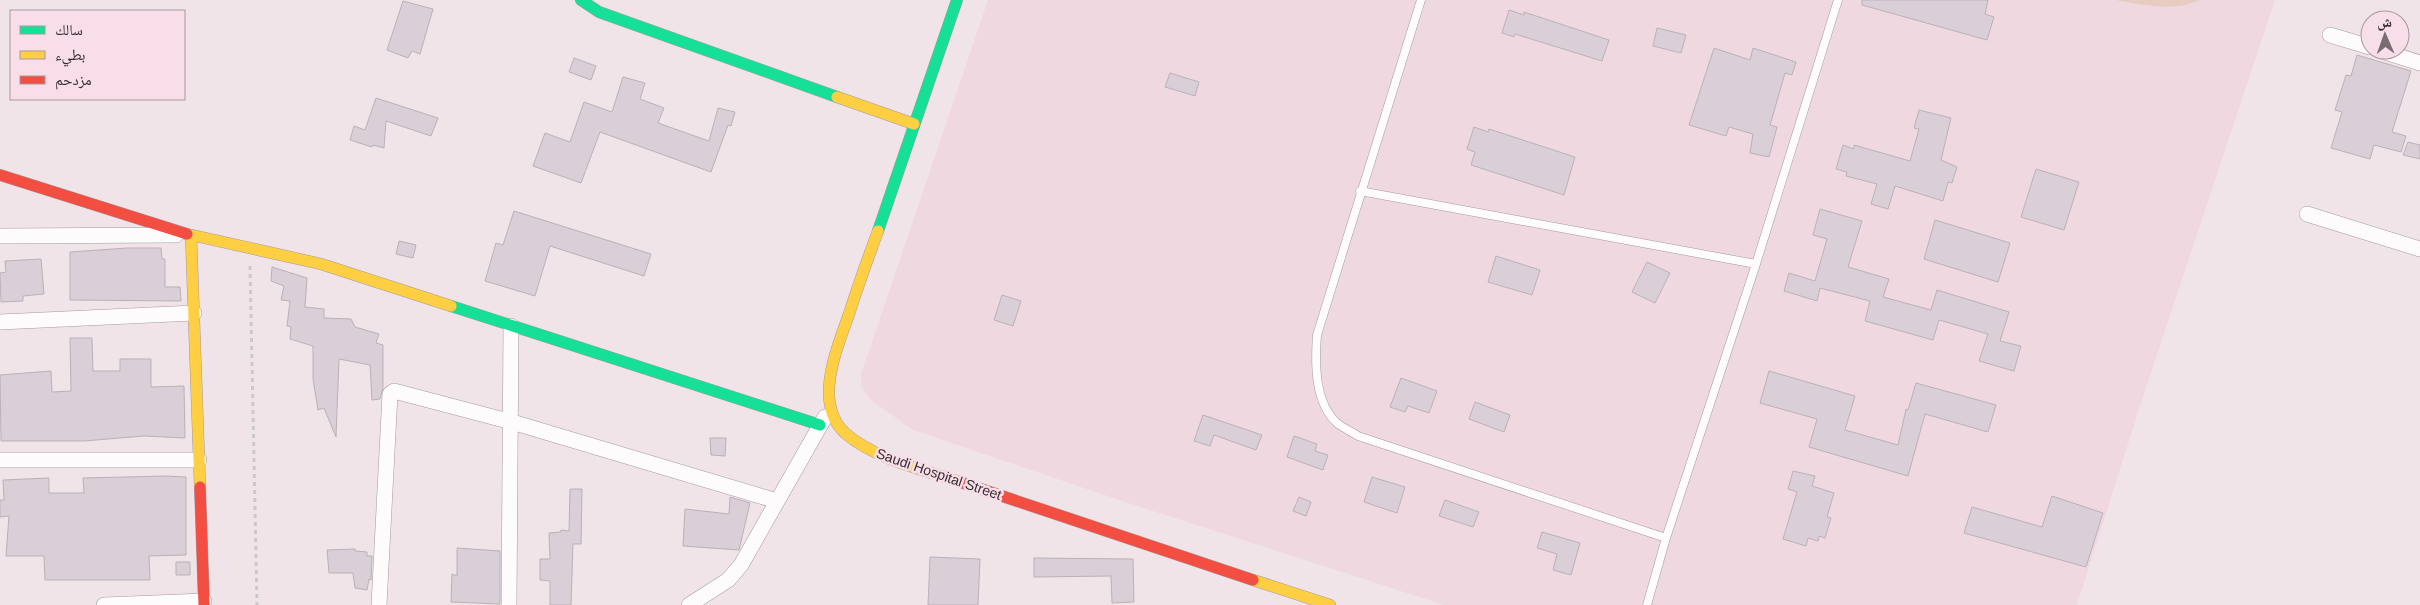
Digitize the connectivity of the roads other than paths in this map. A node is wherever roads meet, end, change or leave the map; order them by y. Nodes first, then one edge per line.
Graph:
1 (581, 0) edge
2 (957, 0) edge
3 (1420, 0) edge
4 (1838, 0) edge
5 (2330, 35) dead end
6 (2360, 44) edge
7 (914, 124) junction
8 (0, 175) edge
9 (1360, 190) junction
10 (2307, 214) dead end
11 (191, 235) junction
12 (0, 236) edge
13 (2420, 249) edge
14 (1756, 264) junction
15 (194, 313) junction
16 (0, 322) edge
17 (511, 326) junction
18 (829, 409) junction
19 (512, 422) junction
20 (820, 425) junction
21 (0, 460) edge
22 (199, 460) junction
23 (777, 501) junction
24 (1666, 538) junction
25 (204, 603) edge
26 (104, 605) edge
27 (379, 605) edge
28 (509, 605) edge
29 (688, 605) edge
30 (1330, 605) edge
31 (1647, 605) edge

1 - 7 street
2 - 7 street
3 - 9 lane
4 - 14 lane
5 - 6 street
7 - 18 street
8 - 11 street
9 - 14 lane
9 - 24 lane
10 - 13 street
11 - 12 street
11 - 15 street
11 - 17 street
14 - 24 lane
15 - 16 street
15 - 22 street
17 - 19 street
17 - 20 street
18 - 20 street
18 - 30 street, Saudi Hospital Street
19 - 23 street
19 - 27 street
19 - 28 street
20 - 23 street
21 - 22 street
22 - 25 street
23 - 29 street
24 - 31 lane
25 - 26 street

